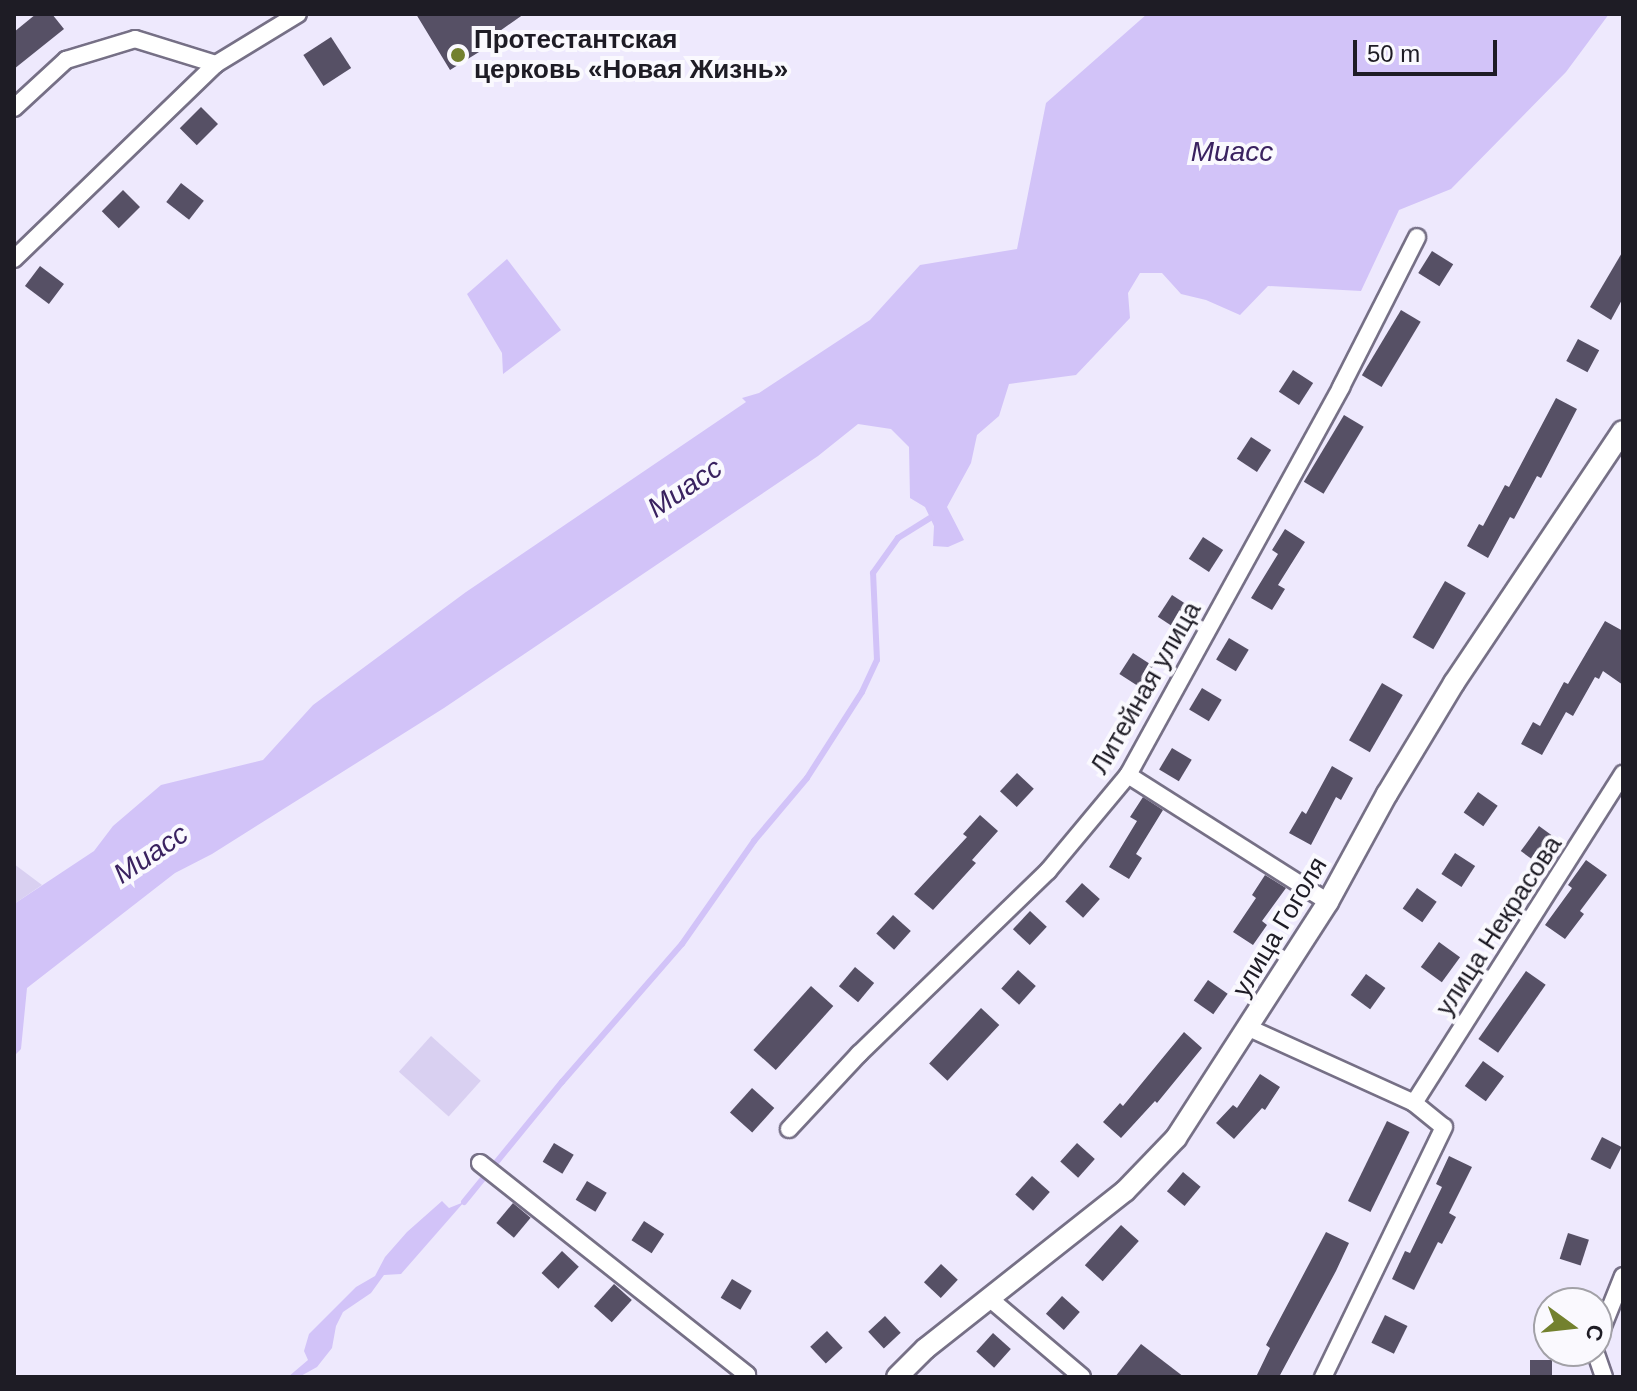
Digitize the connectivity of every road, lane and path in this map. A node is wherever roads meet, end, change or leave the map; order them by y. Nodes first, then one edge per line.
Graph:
1 (298, 14) edge
2 (216, 64) junction
3 (14, 108) edge
4 (1417, 237) dead end
5 (14, 259) edge
6 (1623, 431) edge
7 (1623, 774) edge
8 (1128, 775) junction
9 (1328, 902) junction
10 (1249, 1028) junction
11 (1414, 1103) junction
12 (789, 1129) dead end
13 (480, 1163) dead end
14 (1623, 1276) edge
15 (989, 1298) junction
16 (1613, 1301) edge
17 (748, 1376) edge
18 (897, 1377) edge
19 (1082, 1377) edge
20 (1323, 1377) edge

1 - 2 street
2 - 3 street
2 - 5 street
4 - 8 street, Литейная улица
6 - 9 street, улица Гоголя
7 - 11 street, улица Некрасова
8 - 9 street
8 - 12 street, Литейная улица
9 - 10 street, улица Гоголя
10 - 11 street
10 - 15 street, улица Гоголя
11 - 20 street
13 - 17 street
14 - 16 street
15 - 18 street, улица Гоголя
15 - 19 street

